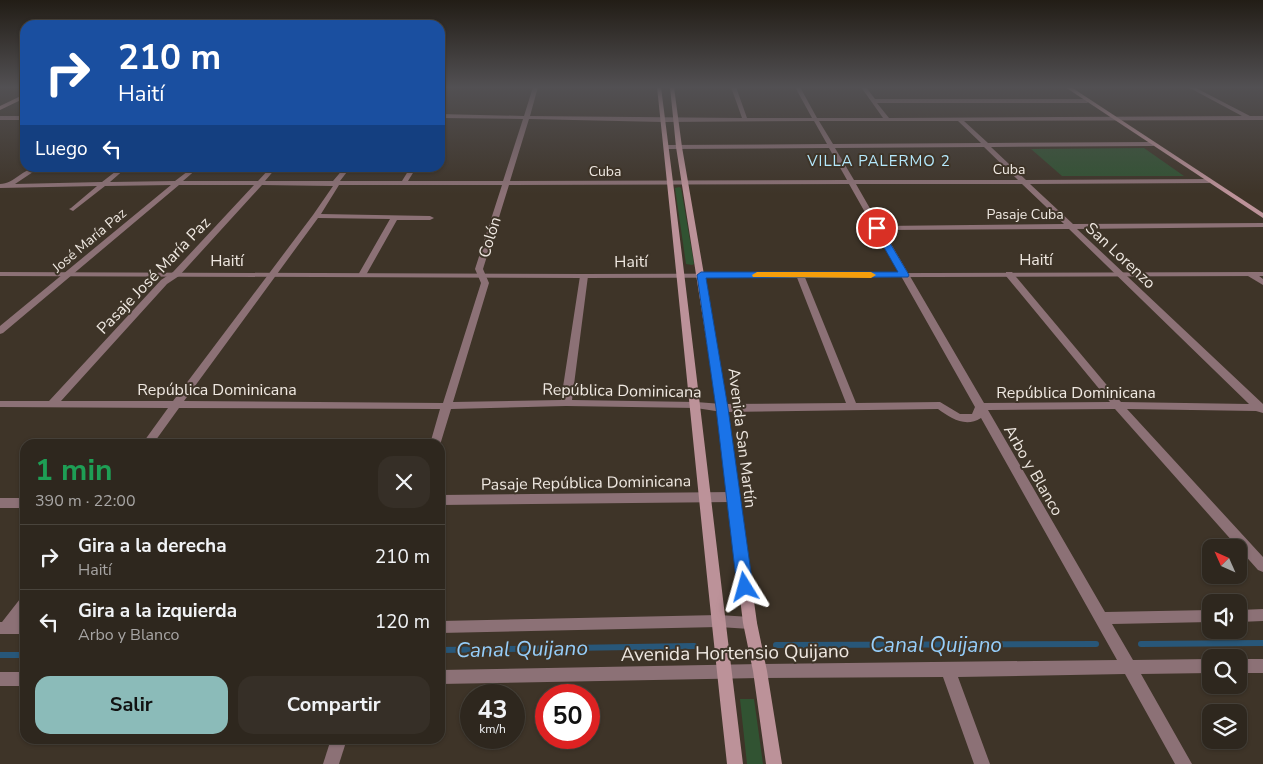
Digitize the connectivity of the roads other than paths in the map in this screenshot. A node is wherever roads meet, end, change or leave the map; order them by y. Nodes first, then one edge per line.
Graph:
1 (525, 123) edge
2 (664, 123) edge
3 (676, 123) edge
4 (817, 123) edge
5 (964, 123) edge
6 (1121, 123) edge
7 (985, 144) junction
8 (1153, 144) junction
9 (830, 145) junction
10 (667, 147) junction
11 (679, 147) junction
12 (29, 172) edge
13 (118, 172) edge
14 (190, 172) edge
15 (269, 172) edge
16 (344, 172) edge
17 (411, 172) edge
18 (1209, 180) junction
19 (1023, 181) junction
20 (258, 182) junction
21 (851, 182) junction
22 (176, 183) junction
23 (335, 183) junction
24 (404, 183) junction
25 (505, 183) junction
26 (670, 183) junction
27 (685, 183) junction
28 (103, 184) junction
29 (4, 186) edge
30 (0, 190) edge
31 (73, 209) dead end
32 (316, 216) junction
33 (1263, 216) edge
34 (394, 218) junction
35 (430, 218) dead end
36 (1263, 225) edge
37 (1068, 226) junction
38 (877, 228) junction
39 (0, 274) edge
40 (68, 274) junction
41 (176, 274) junction
42 (1009, 274) junction
43 (1120, 274) junction
44 (1251, 274) junction
45 (1263, 274) edge
46 (270, 275) junction
47 (362, 275) junction
48 (483, 275) junction
49 (681, 275) junction
50 (701, 275) junction
51 (800, 275) junction
52 (904, 275) junction
53 (584, 276) junction
54 (1263, 283) edge
55 (0, 331) edge
56 (53, 403) junction
57 (566, 403) junction
58 (0, 404) edge
59 (176, 405) junction
60 (696, 405) junction
61 (852, 405) junction
62 (1118, 405) junction
63 (446, 406) junction
64 (980, 407) junction
65 (722, 408) junction
66 (1262, 409) edge
67 (151, 439) edge
68 (436, 439) edge
69 (704, 497) junction
70 (732, 497) junction
71 (445, 500) edge
72 (0, 503) edge
73 (20, 503) edge
74 (1263, 566) edge
75 (20, 609) edge
76 (1263, 615) edge
77 (1202, 616) edge
78 (1247, 616) edge
79 (1100, 618) junction
80 (719, 621) junction
81 (750, 623) junction
82 (3, 628) edge
83 (20, 628) edge
84 (445, 628) edge
85 (1128, 666) junction
86 (1202, 666) edge
87 (1247, 666) edge
88 (1263, 666) edge
89 (948, 670) junction
90 (760, 671) junction
91 (724, 672) junction
92 (445, 677) edge
93 (0, 679) edge
94 (20, 679) edge
95 (338, 744) edge
96 (332, 764) edge
97 (735, 764) edge
98 (774, 764) edge
99 (982, 764) edge
100 (1184, 764) edge

1 - 25 street, Colón
2 - 10 main road
3 - 11 main road, Avenida San Martín
4 - 9 street, Arbo y Blanco
5 - 7 street, San Lorenzo
6 - 8 main road
7 - 8 street
7 - 9 street
7 - 19 street, San Lorenzo
8 - 18 main road
9 - 11 street
9 - 21 street, Arbo y Blanco
10 - 11 street
10 - 26 main road
11 - 27 main road, Avenida San Martín
12 - 29 street
13 - 28 street
14 - 22 street, José María Paz
15 - 20 street, Pasaje José María Paz
16 - 23 street
17 - 24 street
18 - 19 street, Cuba
18 - 33 main road
19 - 21 street, Cuba
19 - 37 street, San Lorenzo
20 - 22 street, Cuba
20 - 23 street, Cuba
20 - 41 street, Pasaje José María Paz
21 - 27 street, Cuba
21 - 38 street, Arbo y Blanco
22 - 28 street, Cuba
22 - 40 street, José María Paz
23 - 24 street, Cuba
23 - 32 street
24 - 25 street, Cuba
25 - 26 street, Cuba
25 - 48 street, Colón
26 - 27 street, Cuba
26 - 49 main road
27 - 50 main road, Avenida San Martín
28 - 29 street, Cuba
28 - 31 street
29 - 30 street
32 - 34 street
32 - 46 street
34 - 35 street
34 - 47 street
36 - 37 street, Pasaje Cuba
37 - 38 street, Pasaje Cuba
37 - 43 street, San Lorenzo
38 - 52 street, Arbo y Blanco
39 - 40 street, Haití
40 - 41 street, Haití
40 - 55 street, José María Paz
41 - 46 street, Haití
41 - 56 street, Pasaje José María Paz
42 - 43 street, Haití
42 - 52 street, Haití
42 - 62 street
43 - 44 street, Haití
43 - 66 street, San Lorenzo
44 - 45 street, Haití
44 - 54 street
46 - 47 street, Haití
46 - 59 street
47 - 48 street, Haití
48 - 53 street, Haití
48 - 63 street, Colón
49 - 50 street, Haití
49 - 53 street, Haití
49 - 60 main road
50 - 51 street, Haití
50 - 65 main road, Avenida San Martín
51 - 52 street, Haití
51 - 61 street
52 - 64 street, Arbo y Blanco
53 - 57 street
56 - 58 street, República Dominicana
56 - 59 street, República Dominicana
57 - 60 street, República Dominicana
57 - 63 street, República Dominicana
59 - 63 street, República Dominicana
59 - 67 street
60 - 65 street, República Dominicana
60 - 69 main road
61 - 64 street, República Dominicana
61 - 65 street, República Dominicana
62 - 64 street, República Dominicana
62 - 66 street, República Dominicana
62 - 74 street
63 - 68 street, Colón
64 - 79 street, Arbo y Blanco
65 - 70 main road, Avenida San Martín
69 - 70 street, Pasaje República Dominicana
69 - 71 street, Pasaje República Dominicana
69 - 80 main road
70 - 81 main road, Avenida San Martín
72 - 73 street
75 - 82 street
76 - 78 street
77 - 79 street
79 - 85 street, Arbo y Blanco
80 - 81 street, Avenida Hortensio Quijano
80 - 84 street, Avenida Hortensio Quijano
80 - 91 main road
81 - 90 main road, Avenida San Martín
82 - 83 street
85 - 86 street, Avenida Hortensio Quijano
85 - 89 street, Avenida Hortensio Quijano
85 - 100 street, Arbo y Blanco
87 - 88 street
89 - 90 street, Avenida Hortensio Quijano
89 - 99 street
90 - 91 street, Avenida Hortensio Quijano
90 - 98 main road, Avenida San Martín
91 - 92 street, Avenida Hortensio Quijano
91 - 97 main road
93 - 94 street
95 - 96 street

